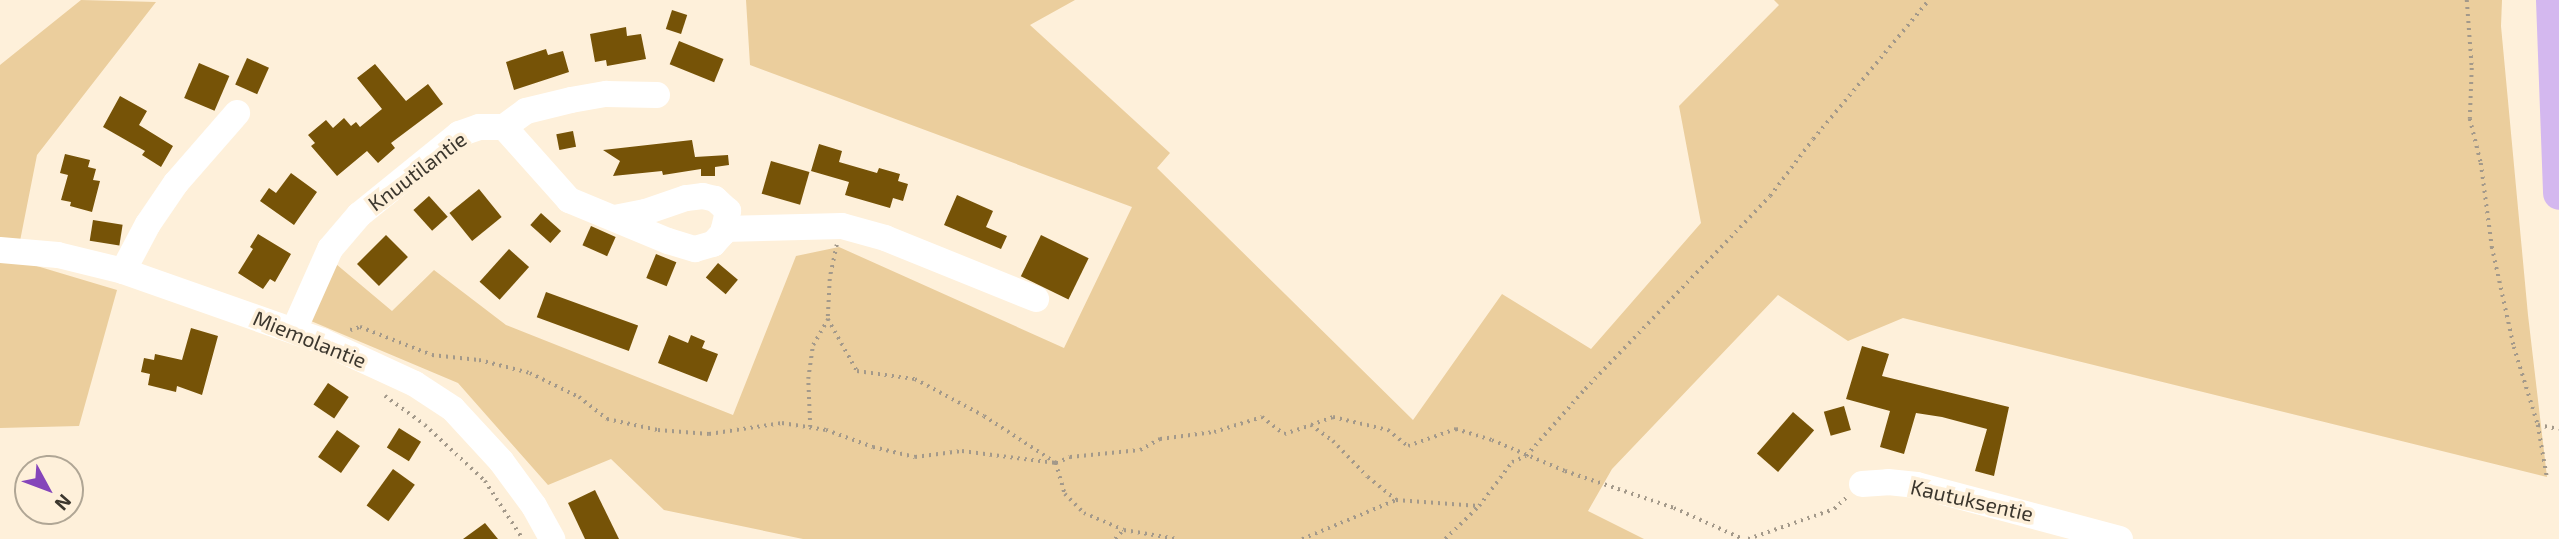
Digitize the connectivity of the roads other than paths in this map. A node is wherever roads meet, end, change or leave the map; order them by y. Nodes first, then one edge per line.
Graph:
1 (2552, 0) edge
2 (657, 95) dead end
3 (237, 113) dead end
4 (503, 127) junction
5 (2559, 193) edge
6 (614, 218) junction
7 (724, 229) junction
8 (0, 250) edge
9 (123, 271) junction
10 (1036, 299) dead end
11 (294, 330) junction
12 (1862, 484) road end
13 (552, 539) edge
14 (2120, 539) edge

1 - 5 main road
2 - 4 street
3 - 9 street
4 - 6 street
4 - 11 street, Knuutilantie
6 - 7 street
6 - 7 street
7 - 10 street
8 - 9 street, Miemolantie
9 - 11 street, Miemolantie
11 - 13 street, Miemolantie
12 - 14 street, Kautuksentie

